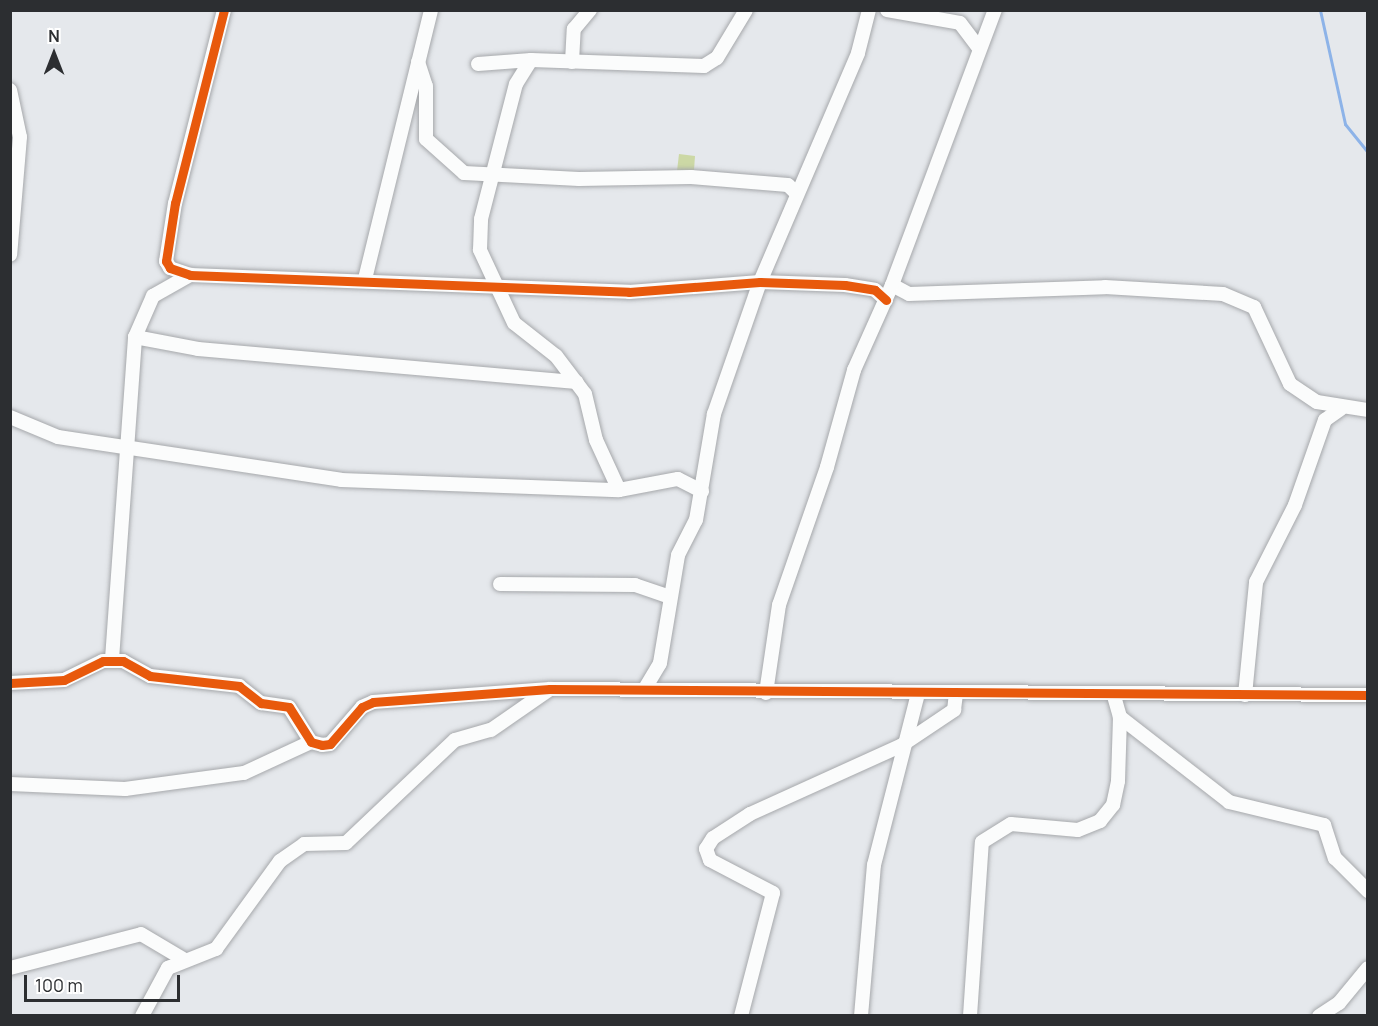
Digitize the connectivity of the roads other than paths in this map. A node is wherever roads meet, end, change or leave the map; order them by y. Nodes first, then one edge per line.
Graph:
1 (224, 10) edge
2 (431, 10) edge
3 (590, 10) edge
4 (746, 10) edge
5 (869, 10) edge
6 (887, 10) edge
7 (995, 10) edge
8 (979, 48) junction
9 (531, 60) junction
10 (418, 62) junction
11 (572, 62) junction
12 (478, 64) dead end
13 (10, 90) edge
14 (495, 173) junction
15 (796, 193) junction
16 (10, 255) edge
17 (190, 275) junction
18 (365, 279) junction
19 (760, 282) junction
20 (892, 285) junction
21 (498, 289) junction
22 (886, 300) junction
23 (135, 337) junction
24 (577, 382) junction
25 (1317, 402) junction
26 (1341, 409) junction
27 (1368, 410) edge
28 (10, 417) edge
29 (1324, 420) junction
30 (124, 443) junction
31 (618, 490) junction
32 (702, 491) junction
33 (500, 584) dead end
34 (669, 597) junction
35 (112, 659) junction
36 (10, 683) edge
37 (550, 689) junction
38 (644, 690) junction
39 (766, 693) junction
40 (918, 694) junction
41 (956, 694) junction
42 (1245, 695) junction
43 (1368, 695) edge
44 (1114, 696) junction
45 (1120, 717) junction
46 (311, 742) junction
47 (902, 745) junction
48 (10, 784) edge
49 (1368, 891) edge
50 (183, 959) junction
51 (10, 968) edge
52 (1368, 968) edge
53 (142, 1016) edge
54 (741, 1016) edge
55 (861, 1016) edge
56 (970, 1016) edge
57 (1320, 1016) edge

1 - 17 street
2 - 10 street
3 - 11 street
4 - 11 street
5 - 15 street
6 - 8 street
7 - 8 street
8 - 20 street
9 - 11 street
9 - 12 street
9 - 14 street
10 - 14 street
10 - 18 street
13 - 16 street
14 - 15 street
14 - 21 street
15 - 19 street
17 - 18 street
17 - 23 street
18 - 21 street
19 - 21 street
19 - 22 street
19 - 32 street
20 - 22 street
20 - 25 street
21 - 24 street
22 - 39 street
23 - 24 street
23 - 30 street
24 - 31 street
25 - 26 street
25 - 29 street
26 - 27 street
26 - 29 street
28 - 30 street
29 - 42 street
30 - 31 street
30 - 35 street
31 - 32 street
32 - 34 street
33 - 34 street
34 - 38 street
35 - 36 street
35 - 46 street
37 - 38 street
37 - 46 street
37 - 50 street
38 - 39 street
39 - 40 street
40 - 41 street
40 - 47 street
41 - 44 street
41 - 47 street
42 - 43 street
42 - 44 street
44 - 45 street
45 - 49 street
45 - 56 street
46 - 48 street
47 - 54 street
47 - 55 street
50 - 51 street
50 - 53 street
52 - 57 street

